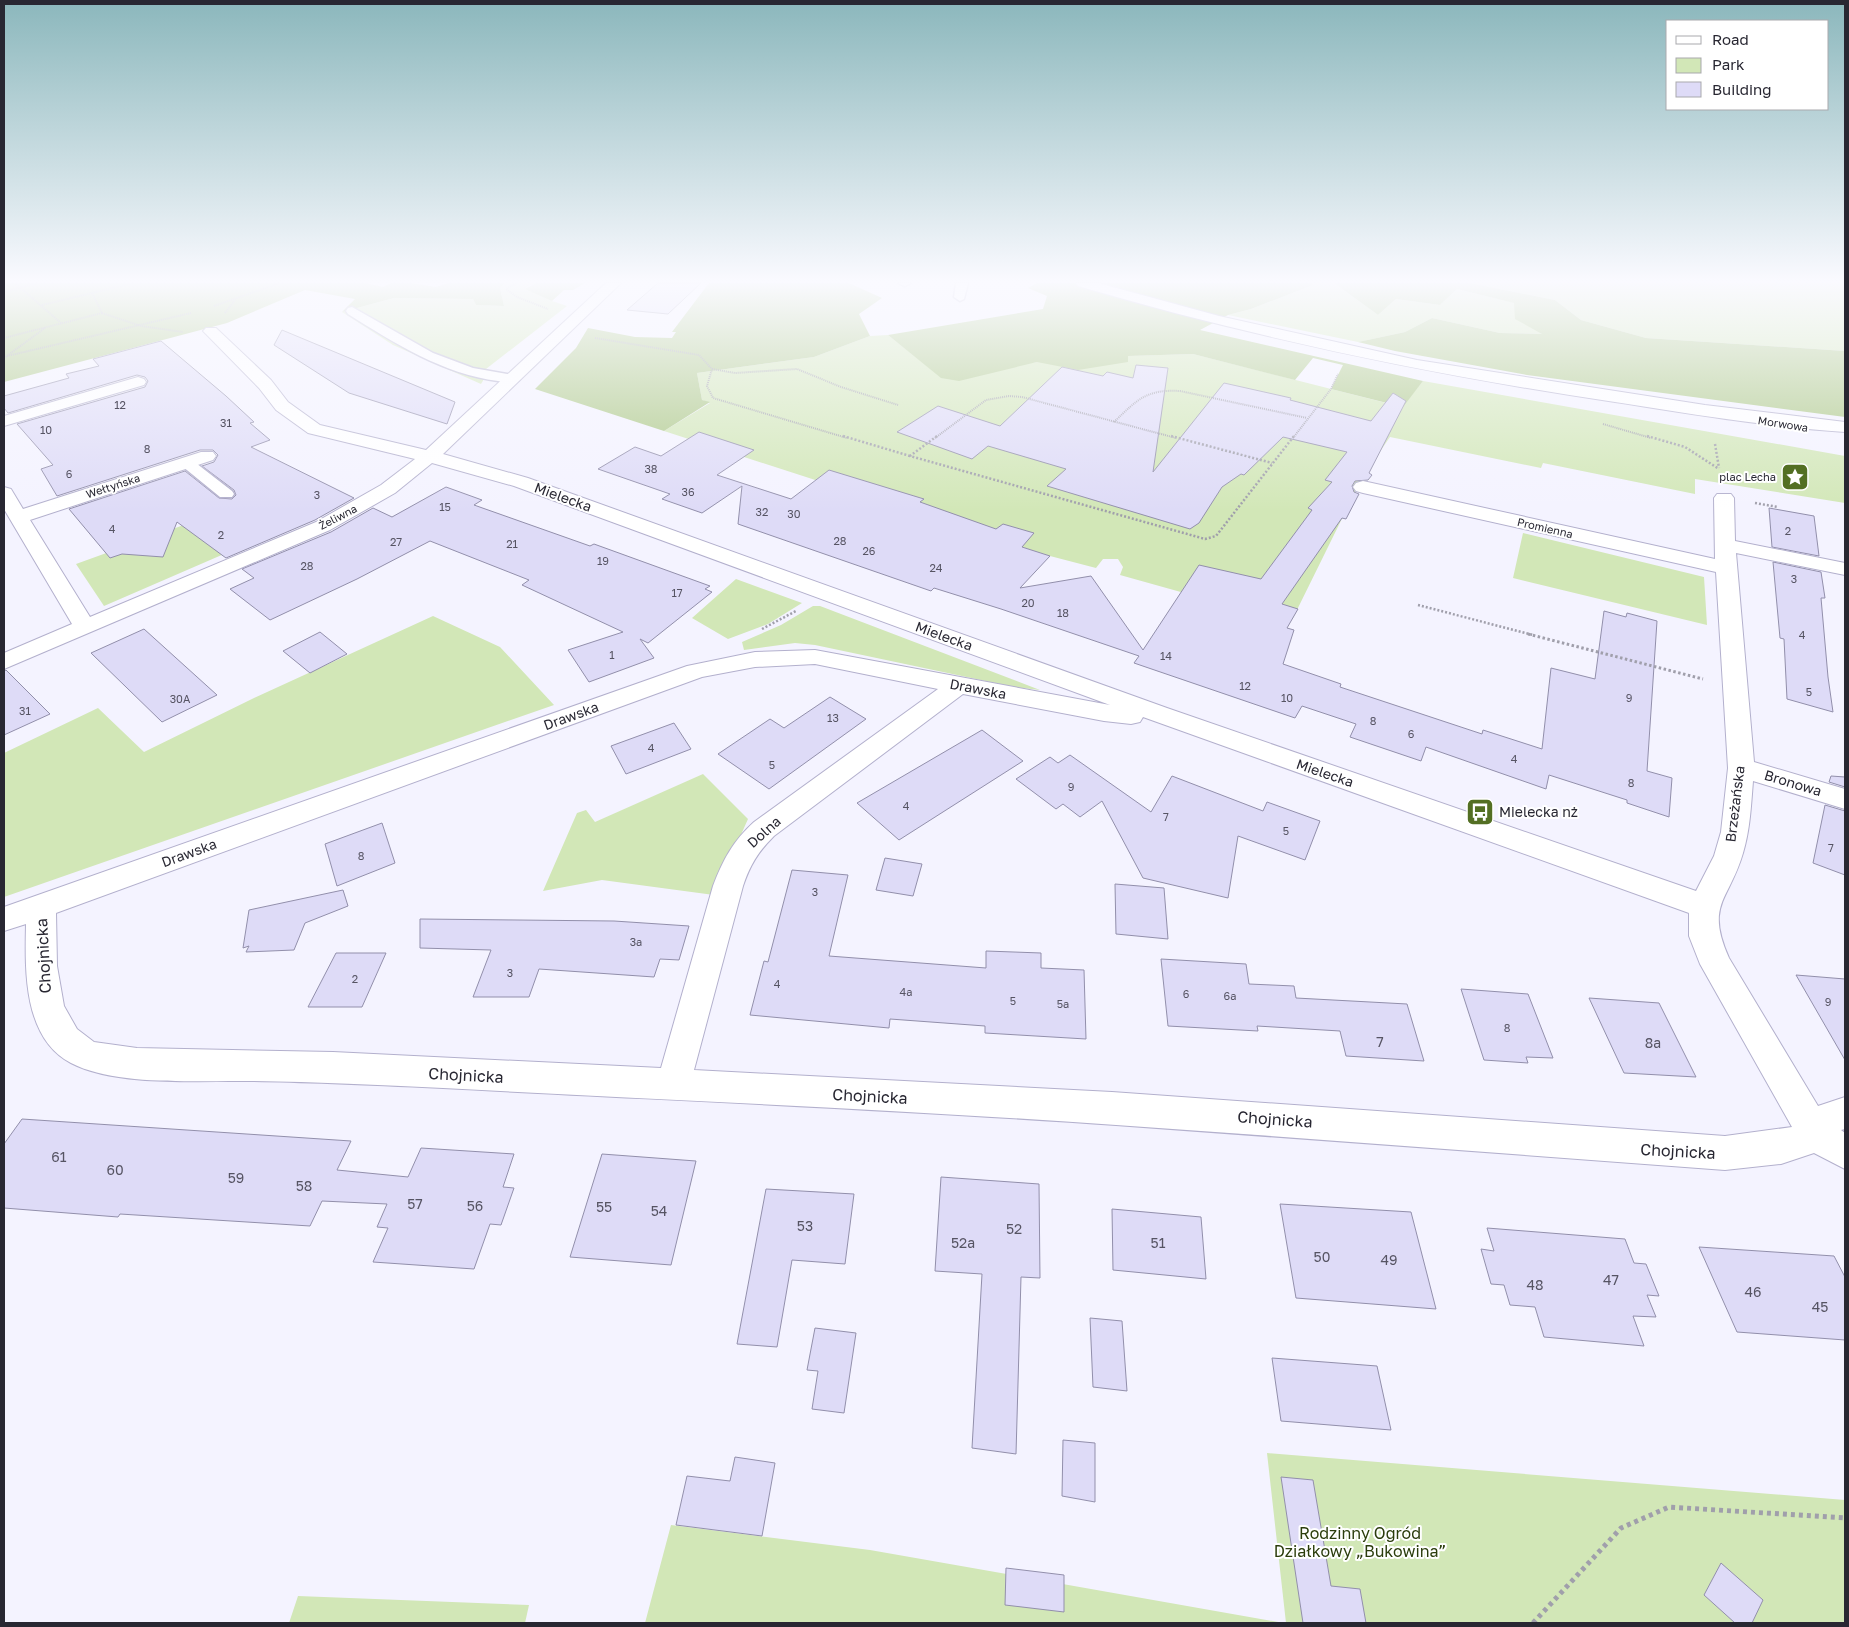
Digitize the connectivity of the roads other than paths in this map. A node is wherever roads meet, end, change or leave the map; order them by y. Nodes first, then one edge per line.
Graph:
1 (240, 359) edge
2 (439, 359) edge
3 (535, 359) edge
4 (1389, 359) edge
5 (513, 379) junction
6 (138, 382) dead end
7 (1722, 414) junction
8 (4, 421) edge
9 (1845, 427) edge
10 (1845, 434) edge
11 (207, 456) dead end
12 (430, 458) junction
13 (187, 463) junction
14 (1363, 487) dead end
15 (4, 493) edge
16 (226, 494) dead end
17 (1724, 498) dead end
18 (18, 517) junction
19 (1727, 545) junction
20 (1726, 568) junction
21 (1845, 569) edge
22 (84, 627) junction
23 (4, 662) edge
24 (959, 685) junction
25 (1158, 714) junction
26 (1741, 768) junction
27 (1845, 799) edge
28 (1704, 906) junction
29 (41, 907) junction
30 (4, 919) edge
31 (674, 1086) junction
32 (1845, 1112) edge
33 (1830, 1144) edge

1 - 12 street, Mielecka
2 - 5 lane
3 - 5 street, Żeliwna
4 - 7 street, Morwowa
5 - 12 street, Żeliwna
6 - 8 street
7 - 9 street, Morwowa
7 - 10 street, Morwowa
11 - 13 street, Wełtyńska
12 - 22 street, Żeliwna
12 - 25 street, Mielecka
13 - 16 lane
13 - 18 street, Wełtyńska
14 - 20 street, Promienna
15 - 18 street
17 - 19 street, Brzeżańska
18 - 22 street
19 - 20 street, Brzeżańska
19 - 21 street
20 - 26 street, Brzeżańska
22 - 23 street, Żeliwna
24 - 25 street, Drawska
24 - 29 street, Drawska
24 - 31 street, Dolna
25 - 28 street, Mielecka
26 - 27 street, Bronowa
26 - 28 street, Brzeżańska
28 - 33 street, Brzeżańska
29 - 30 street, Drawska
29 - 31 street, Chojnicka
31 - 33 street, Chojnicka
32 - 33 street

